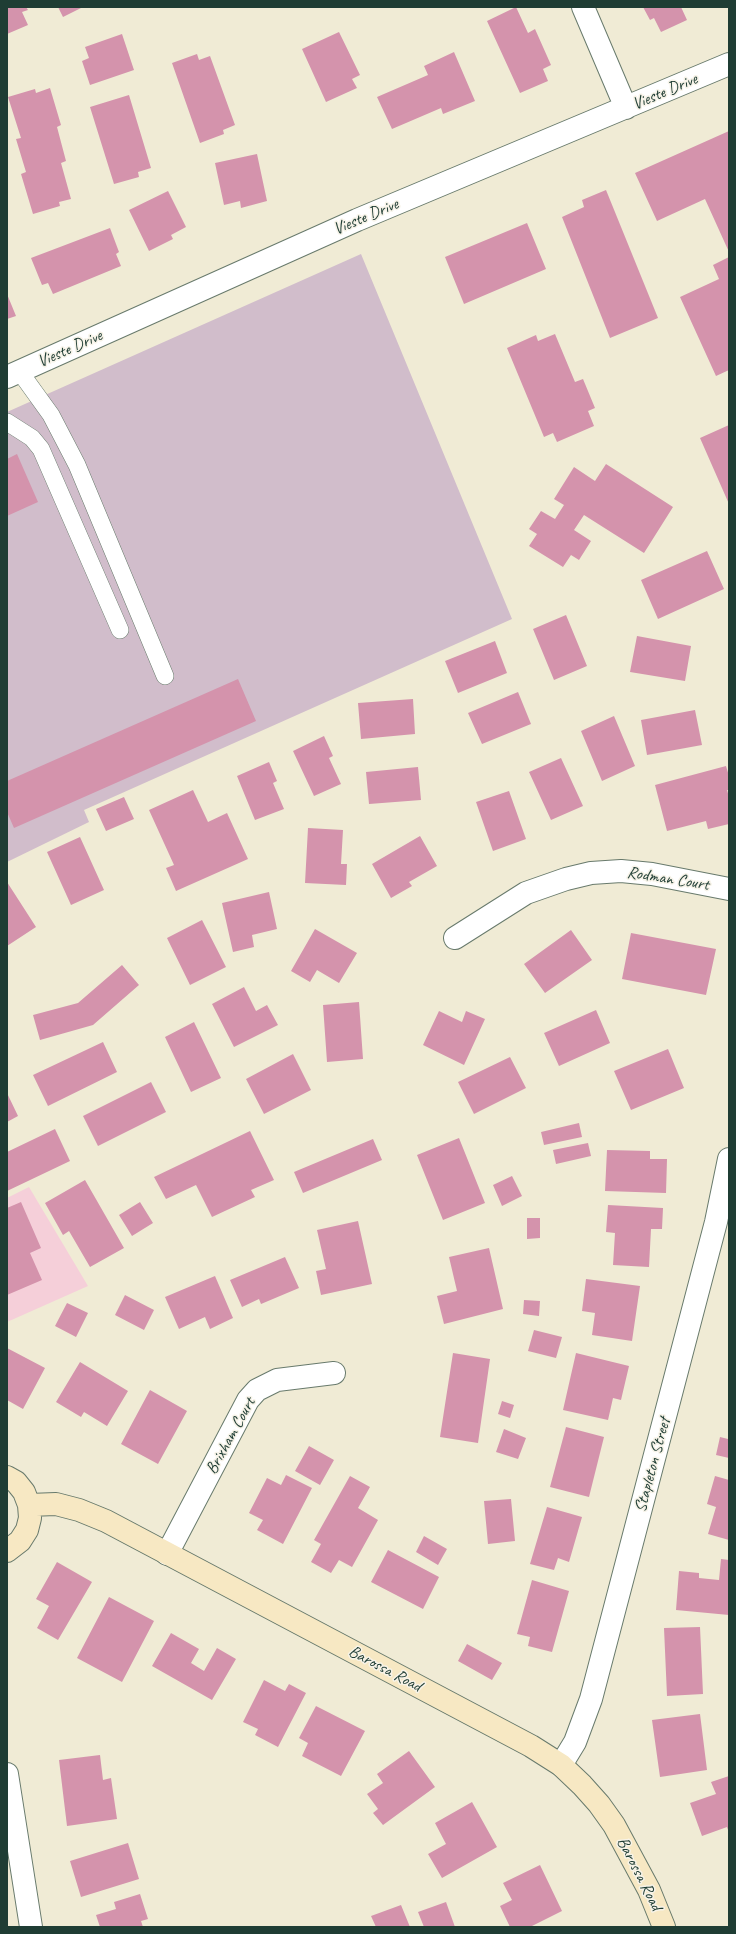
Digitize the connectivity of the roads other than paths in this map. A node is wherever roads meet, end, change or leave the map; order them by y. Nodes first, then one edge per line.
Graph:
1 (583, 7) edge
2 (729, 64) edge
3 (626, 108) junction
4 (13, 374) edge
5 (7, 422) edge
6 (120, 630) dead end
7 (165, 676) dead end
8 (729, 889) edge
9 (455, 938) dead end
10 (729, 1160) edge
11 (723, 1224) edge
12 (334, 1373) dead end
13 (7, 1477) edge
14 (29, 1505) junction
15 (7, 1551) edge
16 (167, 1554) junction
17 (561, 1765) junction
18 (7, 1774) edge
19 (31, 1927) edge
20 (664, 1927) edge

1 - 3 street
2 - 3 street, Vieste Drive
3 - 4 street, Vieste Drive
4 - 7 lane
5 - 6 lane
8 - 9 street, Rodman Court
10 - 11 street, Stapleton Street
11 - 17 street, Stapleton Street
12 - 16 street, Brixham Court
13 - 14 street
14 - 15 street
14 - 16 street, Barossa Road
16 - 17 street, Barossa Road
17 - 20 street, Barossa Road
18 - 19 street

